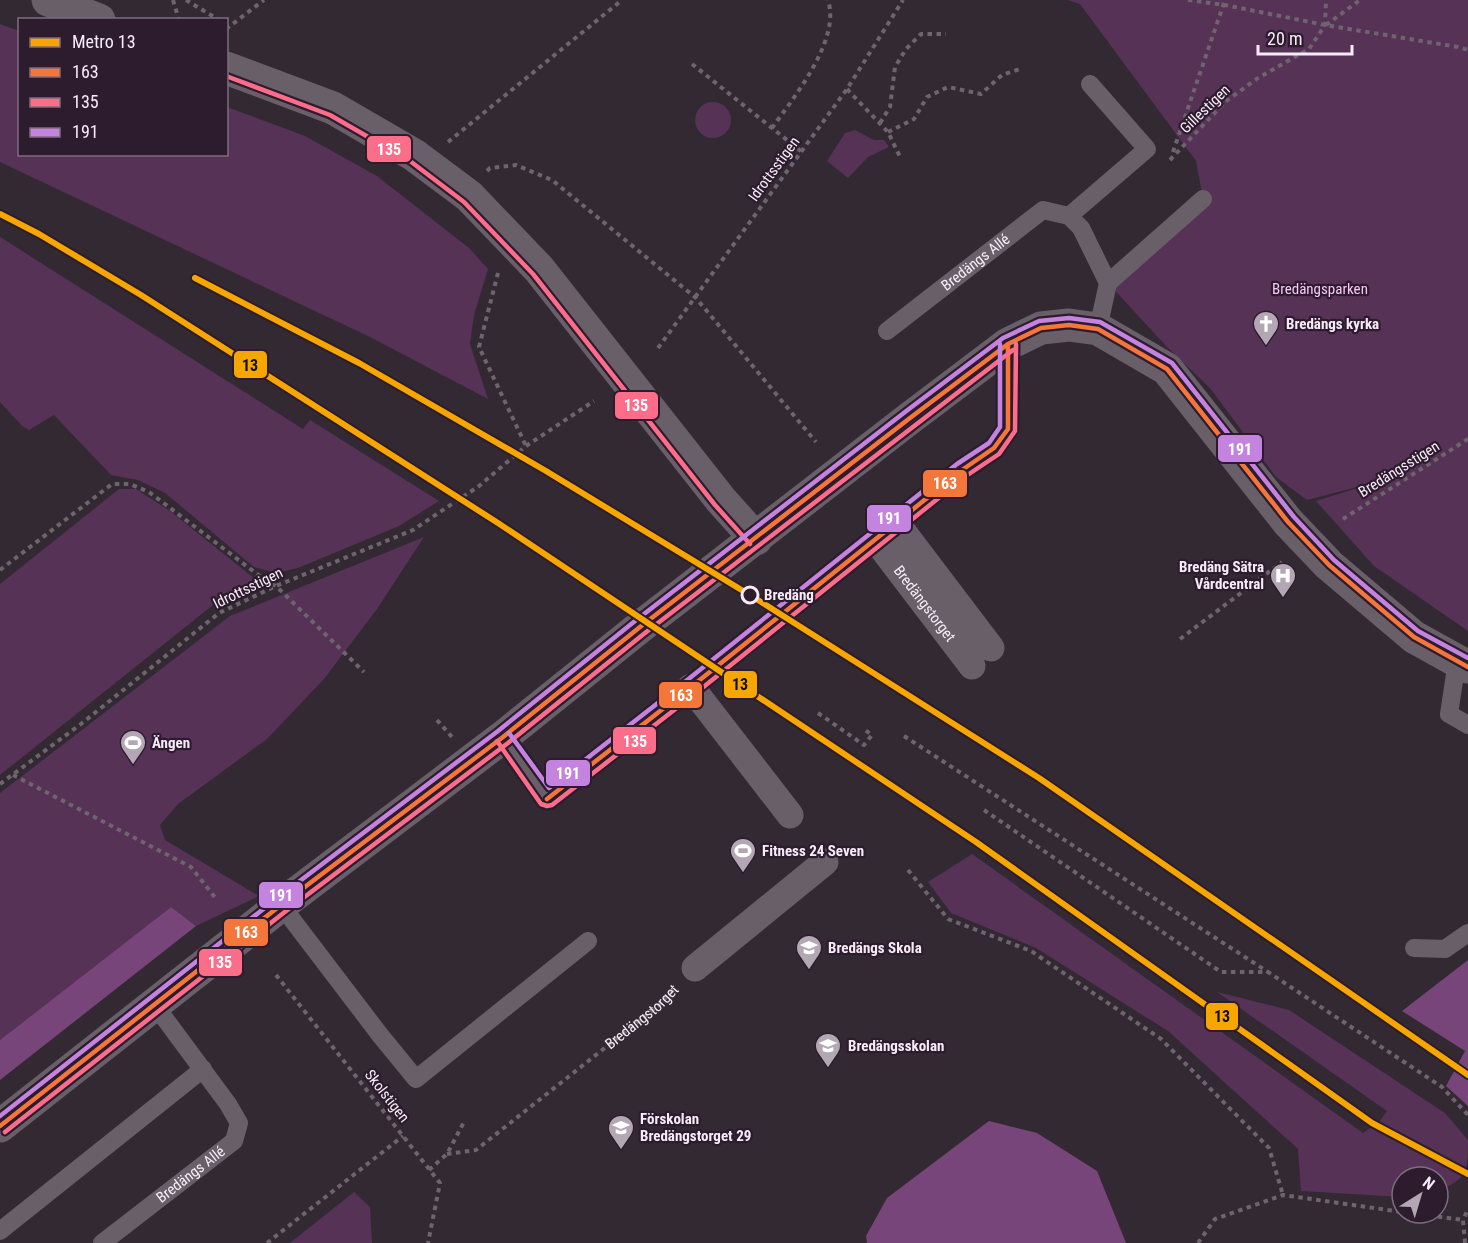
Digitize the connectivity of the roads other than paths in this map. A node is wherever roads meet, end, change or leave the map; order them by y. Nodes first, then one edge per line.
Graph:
1 (48, 0) edge
2 (94, 18) edge
3 (228, 69) edge
4 (1090, 84) dead end
5 (1203, 199) dead end
6 (1069, 216) junction
7 (1108, 283) junction
8 (1098, 329) junction
9 (887, 331) dead end
10 (1008, 344) junction
11 (897, 524) junction
12 (756, 539) junction
13 (876, 540) junction
14 (1462, 664) edge
15 (692, 687) junction
16 (1468, 725) edge
17 (504, 737) junction
18 (790, 815) dead end
19 (825, 862) dead end
20 (281, 905) junction
21 (1468, 933) edge
22 (588, 941) dead end
23 (1414, 948) dead end
24 (695, 968) road end
25 (154, 1004) junction
26 (203, 1069) junction
27 (0, 1126) edge
28 (0, 1231) edge
29 (102, 1243) edge

1 - 2 street
3 - 12 street
4 - 6 lane
5 - 7 lane
6 - 7 lane
6 - 9 lane, Bredängs Allé
7 - 8 lane
8 - 10 street
8 - 14 street
10 - 11 lane
10 - 12 street
11 - 13 lane
11 - 13 street, Bredängstorget
12 - 17 street
13 - 15 lane
14 - 16 lane
15 - 17 lane
15 - 18 street
17 - 20 street
19 - 24 street
20 - 22 lane
20 - 25 street
21 - 23 lane
25 - 26 lane, Bredängs Allé
25 - 27 street
26 - 28 lane
26 - 29 lane, Bredängs Allé

